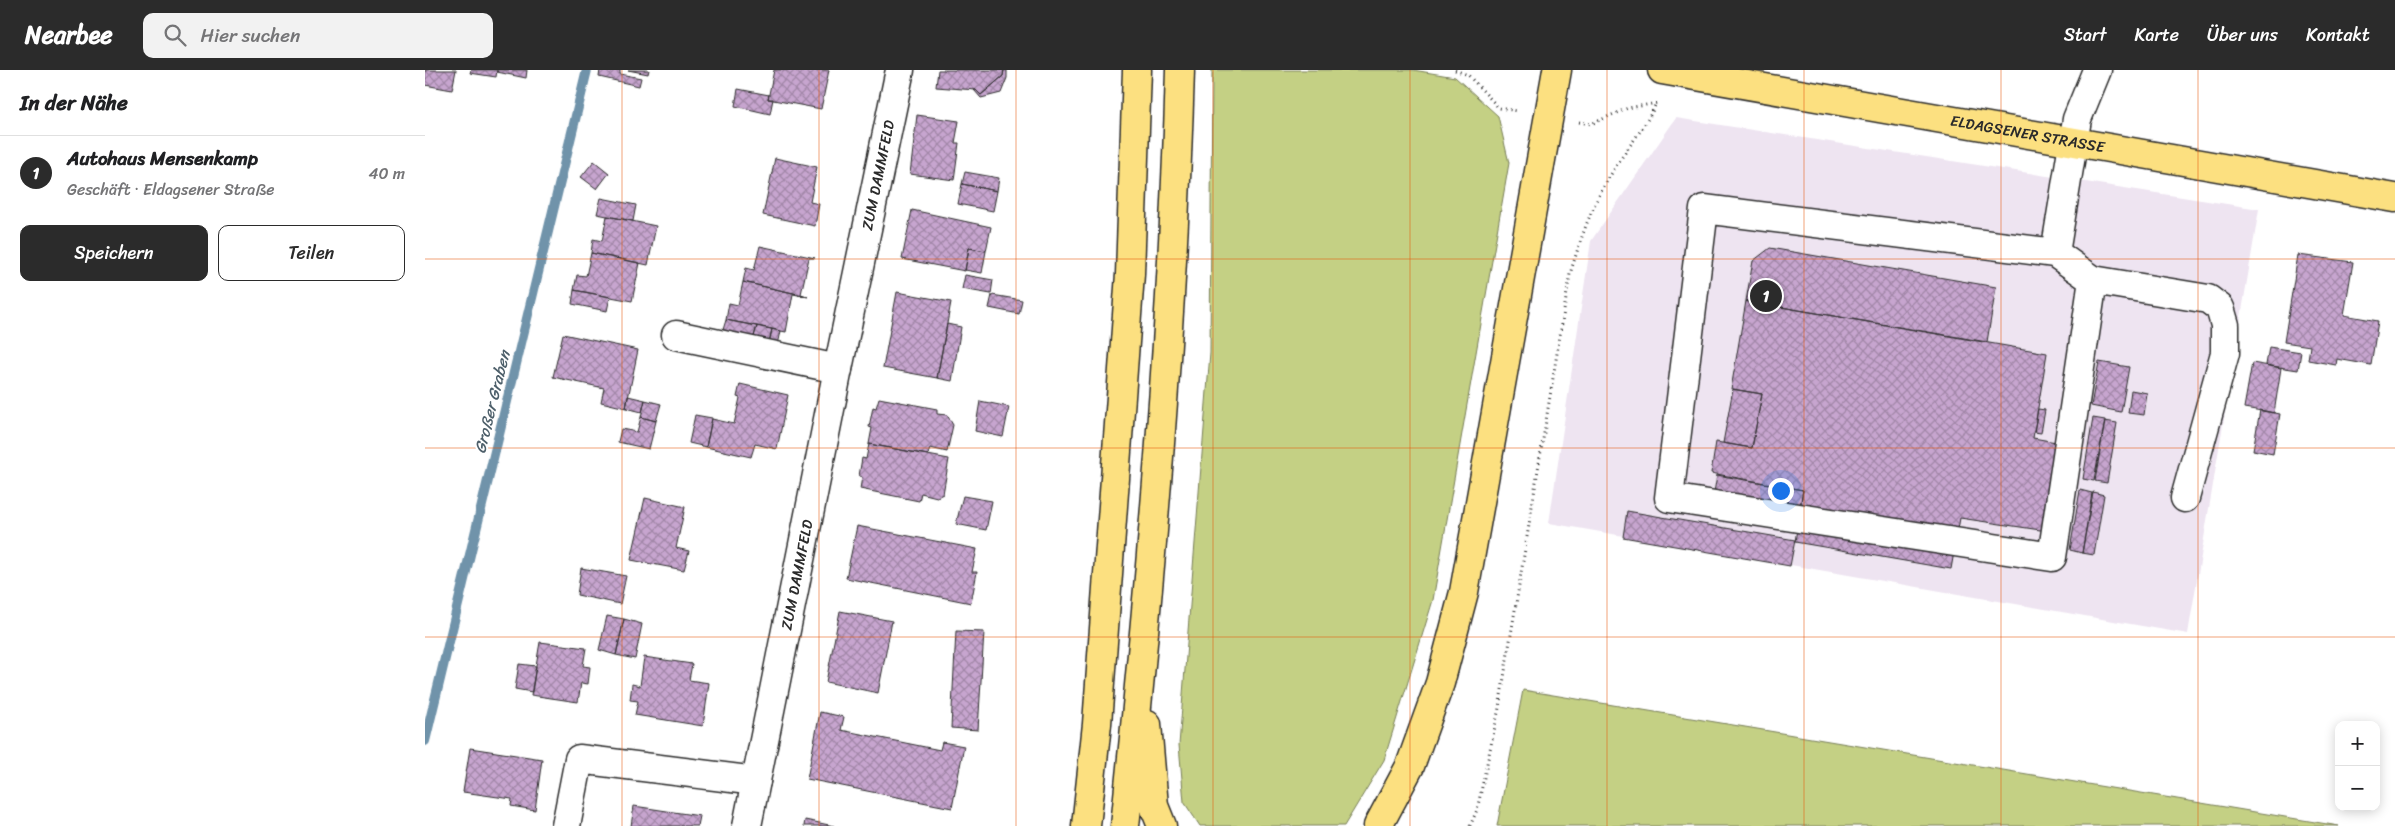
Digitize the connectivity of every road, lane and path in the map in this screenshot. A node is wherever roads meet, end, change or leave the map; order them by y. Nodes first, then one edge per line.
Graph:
1 (900, 70) edge
2 (1455, 70) edge
3 (1557, 70) edge
4 (1663, 70) edge
5 (2097, 70) edge
6 (1137, 76) edge
7 (1180, 78) edge
8 (1655, 103) junction
9 (1665, 104) dead end
10 (1549, 116) junction
11 (2073, 142) junction
12 (2395, 198) edge
13 (2055, 252) junction
14 (2093, 280) junction
15 (676, 335) dead end
16 (838, 369) junction
17 (2185, 498) dead end
18 (1142, 659) junction
19 (756, 781) junction
20 (566, 826) edge
21 (747, 826) edge
22 (1086, 826) edge
23 (1125, 826) edge
24 (1162, 826) edge
25 (1379, 826) edge
26 (1471, 826) edge

1 - 16 street, ZUM DAMMFELD
2 - 10 path
3 - 10 main road
4 - 8 path
4 - 11 main road, ELDAGSENER STRASSE
5 - 11 street
6 - 22 main road
7 - 18 main road
8 - 9 path
8 - 10 path
8 - 26 path
10 - 25 main road
11 - 12 main road, ELDAGSENER STRASSE
11 - 13 street
13 - 14 street
13 - 14 street
14 - 17 street
15 - 16 street
16 - 19 street, ZUM DAMMFELD
18 - 23 main road
18 - 24 main road
19 - 20 street
19 - 21 street, ZUM DAMMFELD

